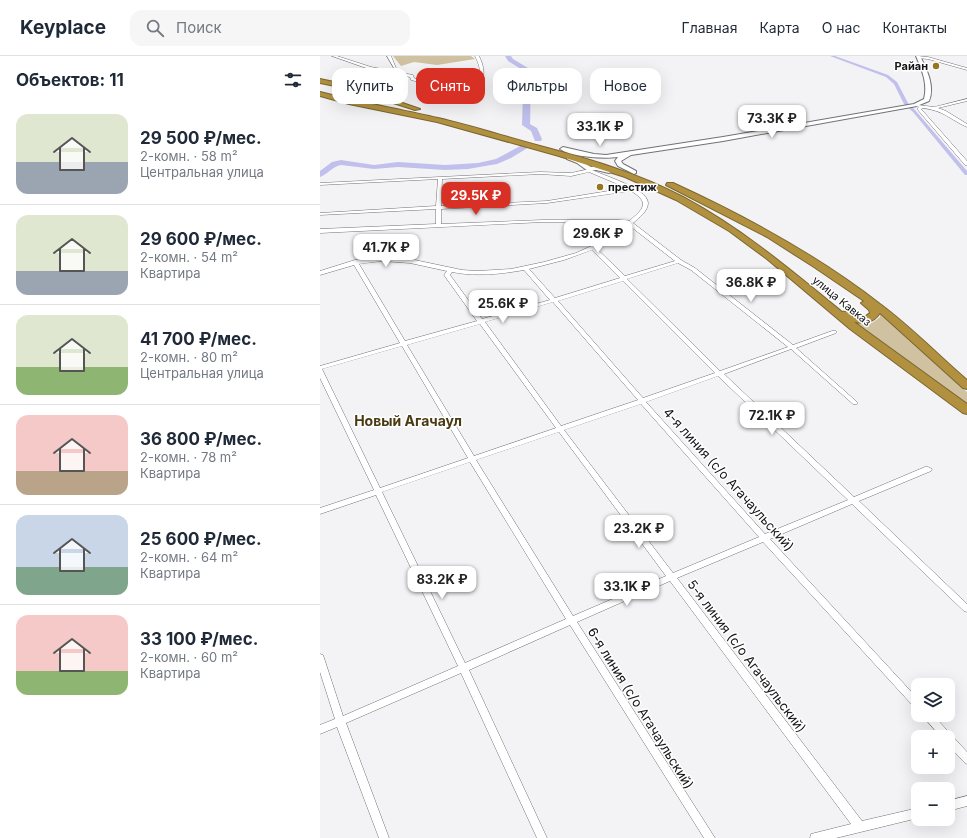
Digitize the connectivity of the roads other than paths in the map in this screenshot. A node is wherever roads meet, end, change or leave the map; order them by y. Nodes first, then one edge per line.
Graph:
1 (334, 56) edge
2 (389, 56) edge
3 (477, 56) edge
4 (918, 56) edge
5 (395, 67) dead end
6 (967, 69) edge
7 (320, 81) edge
8 (332, 83) edge
9 (320, 94) edge
10 (332, 97) edge
11 (967, 100) edge
12 (364, 104) edge
13 (402, 104) edge
14 (914, 106) junction
15 (934, 108) junction
16 (967, 126) edge
17 (544, 146) junction
18 (563, 149) junction
19 (638, 152) junction
20 (965, 159) edge
21 (967, 164) edge
22 (592, 167) junction
23 (631, 173) junction
24 (440, 178) junction
25 (320, 184) edge
26 (632, 189) junction
27 (438, 207) junction
28 (320, 214) edge
29 (630, 223) junction
30 (438, 226) junction
31 (320, 231) edge
32 (593, 248) junction
33 (679, 261) junction
34 (355, 262) junction
35 (525, 267) junction
36 (451, 270) junction
37 (320, 273) edge
38 (830, 274) junction
39 (624, 278) junction
40 (797, 280) junction
41 (555, 300) junction
42 (481, 321) junction
43 (834, 332) dead end
44 (404, 344) junction
45 (792, 347) junction
46 (320, 368) edge
47 (320, 372) edge
48 (719, 373) junction
49 (967, 386) edge
50 (642, 401) junction
51 (856, 403) dead end
52 (967, 410) edge
53 (560, 429) junction
54 (472, 459) junction
55 (928, 469) dead end
56 (378, 492) junction
57 (853, 500) junction
58 (320, 512) edge
59 (764, 538) junction
60 (672, 577) junction
61 (967, 610) edge
62 (571, 620) junction
63 (320, 658) edge
64 (463, 667) junction
65 (911, 697) edge
66 (340, 721) junction
67 (934, 722) edge
68 (320, 730) edge
69 (941, 730) edge
70 (955, 745) edge
71 (967, 758) edge
72 (967, 801) edge
73 (955, 804) edge
74 (911, 815) edge
75 (859, 826) junction
76 (384, 838) edge
77 (542, 838) edge
78 (710, 838) edge
79 (815, 838) edge

1 - 3 street
2 - 5 street
4 - 6 street
4 - 14 main road
7 - 8 highway
9 - 10 highway
11 - 15 street
12 - 17 highway
13 - 17 highway
14 - 15 street
14 - 19 main road
14 - 20 street
15 - 16 street
17 - 18 highway
17 - 22 highway, улица Кавказ
18 - 19 main road
18 - 23 highway
19 - 23 main road
20 - 21 street
22 - 23 highway, улица Кавказ
22 - 24 street
22 - 26 street
23 - 38 highway
23 - 40 highway, улица Кавказ
24 - 25 street
24 - 27 street
26 - 27 street
26 - 29 street
27 - 28 street
27 - 30 street
29 - 30 street
29 - 32 street
29 - 33 street
30 - 31 street
32 - 35 street
32 - 39 street
33 - 39 street
33 - 45 street
34 - 36 street
34 - 37 street
34 - 44 street, 6-я линия (с/о Агачаульский)
35 - 36 street
35 - 41 street, 4-я линия (с/о Агачаульский)
36 - 42 street, 5-я линия (с/о Агачаульский)
38 - 40 highway
38 - 49 highway
39 - 41 street
39 - 48 street
40 - 52 highway, улица Кавказ
41 - 42 street
41 - 50 street, 4-я линия (с/о Агачаульский)
42 - 44 street
42 - 53 street, 5-я линия (с/о Агачаульский)
43 - 45 street
44 - 46 street
44 - 54 street, 6-я линия (с/о Агачаульский)
45 - 48 street
45 - 51 street
47 - 56 street
48 - 50 street
48 - 57 street
50 - 53 street
50 - 59 street, 4-я линия (с/о Агачаульский)
53 - 54 street
53 - 60 street, 5-я линия (с/о Агачаульский)
54 - 56 street
54 - 62 street, 6-я линия (с/о Агачаульский)
55 - 57 street
56 - 58 street
56 - 64 street
57 - 59 street
57 - 61 street
59 - 60 street
59 - 65 street, 4-я линия (с/о Агачаульский)
60 - 62 street
60 - 75 street, 5-я линия (с/о Агачаульский)
62 - 64 street
62 - 78 street, 6-я линия (с/о Агачаульский)
63 - 66 street
64 - 66 street
64 - 77 street
66 - 68 street
66 - 76 street
67 - 69 street
70 - 71 street
72 - 73 street
74 - 75 street
75 - 79 street

